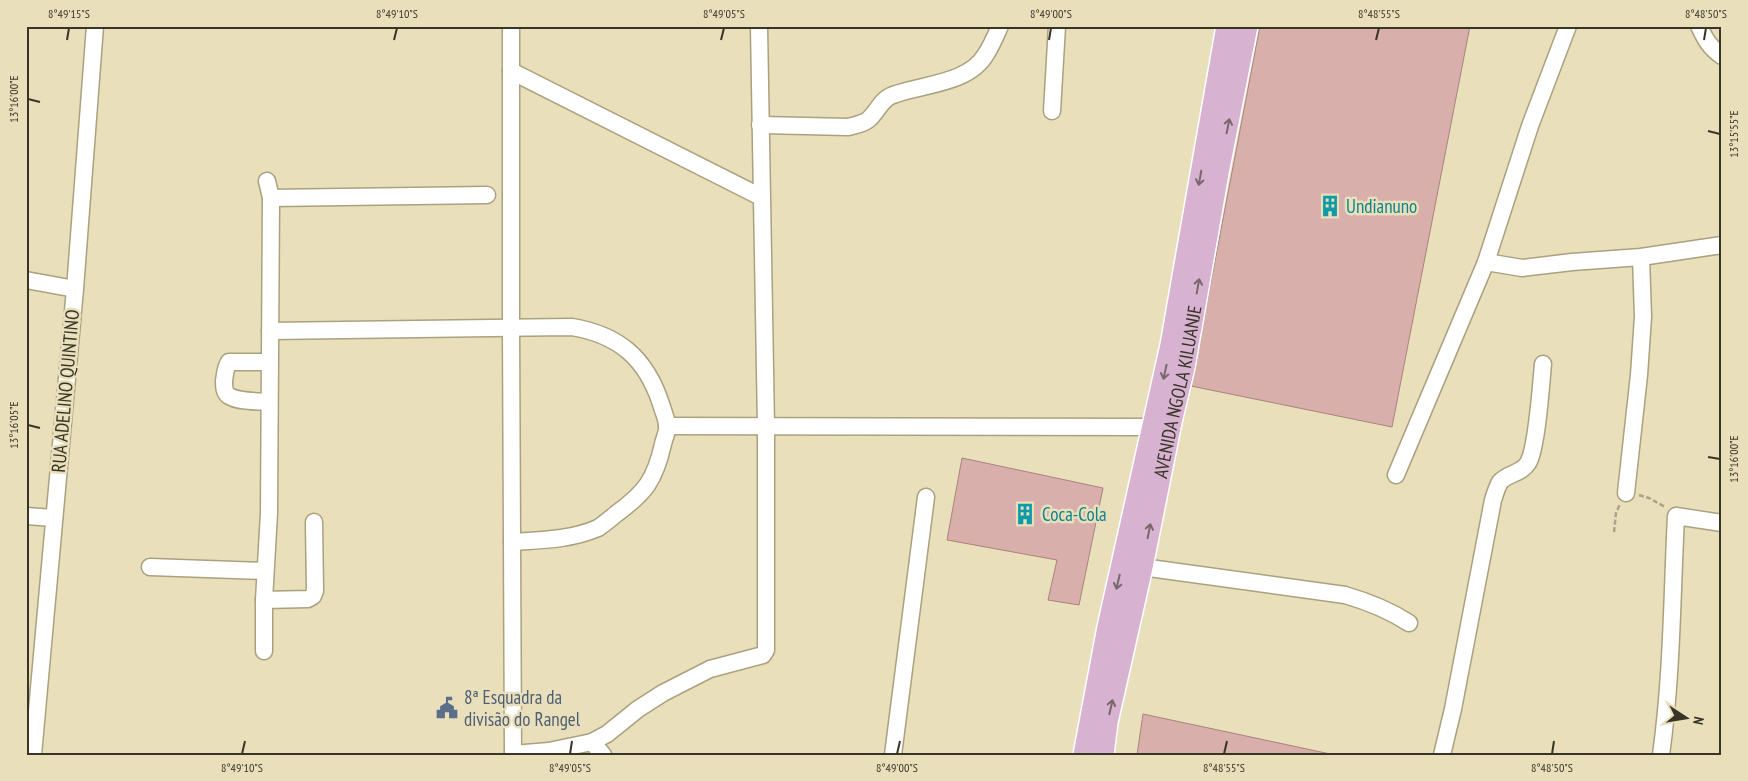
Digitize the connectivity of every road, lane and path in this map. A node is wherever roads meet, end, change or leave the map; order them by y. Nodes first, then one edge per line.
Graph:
1 (95, 26) edge
2 (511, 26) edge
3 (759, 26) edge
4 (1000, 26) edge
5 (1056, 26) edge
6 (1227, 26) edge
7 (1247, 26) edge
8 (1568, 26) edge
9 (1699, 26) edge
10 (1722, 56) edge
11 (511, 71) junction
12 (1052, 111) dead end
13 (760, 125) junction
14 (267, 181) dead end
15 (487, 195) dead end
16 (761, 197) junction
17 (271, 198) junction
18 (1722, 245) edge
19 (1641, 257) junction
20 (1486, 262) junction
21 (26, 280) edge
22 (75, 289) junction
23 (510, 327) junction
24 (270, 331) junction
25 (269, 362) junction
26 (1543, 364) dead end
27 (269, 402) junction
28 (667, 426) junction
29 (766, 427) junction
30 (1153, 427) junction
31 (1396, 475) dead end
32 (1626, 493) junction
33 (926, 497) dead end
34 (26, 516) edge
35 (1676, 516) junction
36 (54, 518) junction
37 (314, 522) dead end
38 (1722, 523) edge
39 (1614, 532) dead end
40 (512, 542) junction
41 (150, 567) dead end
42 (1142, 567) junction
43 (265, 571) junction
44 (264, 600) junction
45 (1409, 623) dead end
46 (264, 651) dead end
47 (587, 747) edge
48 (513, 754) edge
49 (33, 755) edge
50 (603, 755) edge
51 (893, 755) edge
52 (1084, 755) edge
53 (1103, 755) edge
54 (1442, 755) edge
55 (1661, 755) edge

1 - 22 street, RUA ADELINO QUINTINO
2 - 11 street
3 - 13 street
4 - 13 street
5 - 12 street
6 -> 30 main road, AVENIDA NGOLA KILUANJE
42 -> 7 main road, AVENIDA NGOLA KILUANJE
8 - 20 street
9 - 10 street
11 - 16 street
11 - 23 street
13 - 16 street
14 - 17 street
15 - 17 street
16 - 29 street
17 - 24 street
18 - 19 street
19 - 20 street
19 - 32 street
20 - 31 street
21 - 22 street
22 - 36 street, RUA ADELINO QUINTINO
23 - 24 street
23 - 28 street
23 - 40 street
24 - 25 street
25 - 27 street
25 - 27 street
26 - 54 street
27 - 43 street
28 - 29 street
28 - 40 street
29 - 30 street
29 - 47 street
30 -> 52 main road, AVENIDA NGOLA KILUANJE
32 - 35 path
32 - 39 path
33 - 51 street
34 - 36 street
35 - 38 street
35 - 55 street
36 - 49 street, RUA ADELINO QUINTINO
37 - 44 street
40 - 48 street
41 - 43 street
42 - 45 street
53 -> 42 main road, AVENIDA NGOLA KILUANJE
43 - 44 street
44 - 46 street
47 - 48 street
47 - 50 street

